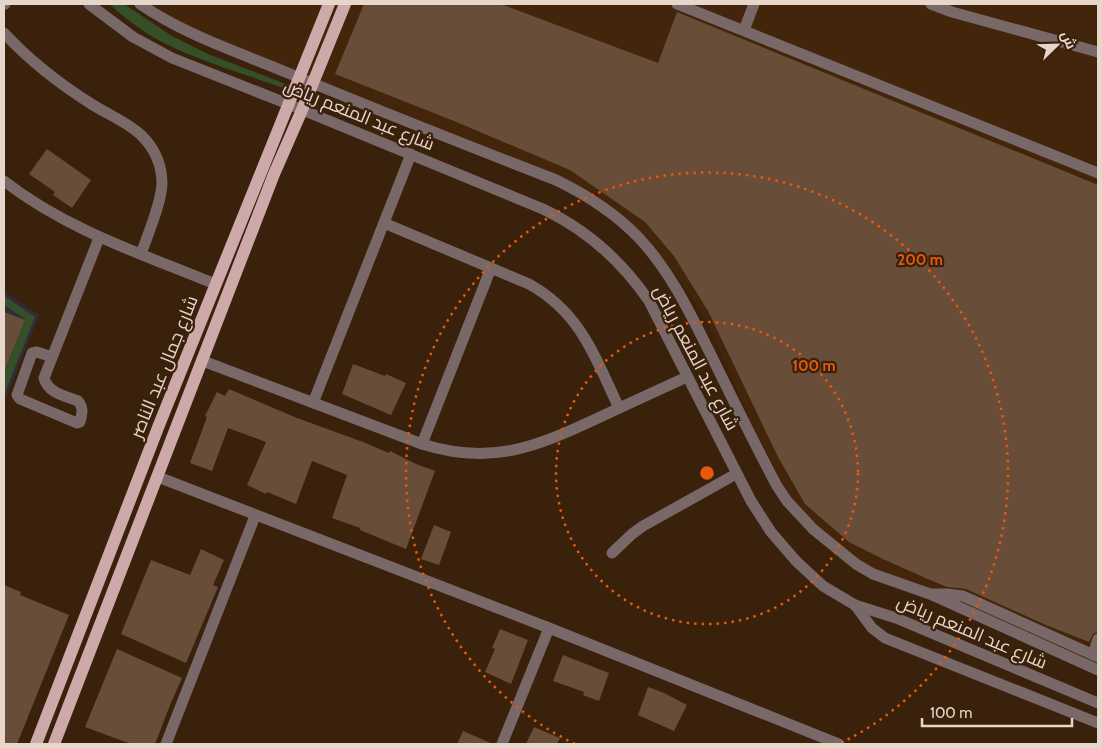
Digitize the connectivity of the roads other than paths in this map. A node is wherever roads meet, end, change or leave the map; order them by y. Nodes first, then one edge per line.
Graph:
1 (89, 4) edge
2 (140, 4) edge
3 (329, 4) edge
4 (345, 4) edge
5 (677, 4) edge
6 (754, 4) edge
7 (931, 4) edge
8 (744, 30) junction
9 (4, 33) edge
10 (1098, 52) edge
11 (298, 78) junction
12 (312, 84) junction
13 (288, 104) junction
14 (302, 110) junction
15 (411, 154) junction
16 (1098, 173) edge
17 (4, 181) edge
18 (384, 223) junction
19 (99, 238) junction
20 (142, 254) junction
21 (491, 268) junction
22 (215, 284) junction
23 (52, 357) junction
24 (203, 361) junction
25 (688, 376) junction
26 (313, 403) junction
27 (619, 408) junction
28 (422, 444) junction
29 (736, 474) junction
30 (158, 477) junction
31 (255, 516) junction
32 (612, 553) dead end
33 (930, 594) junction
34 (855, 605) junction
35 (549, 628) junction
36 (1098, 638) edge
37 (1096, 656) edge
38 (1098, 670) edge
39 (1098, 703) edge
40 (1098, 723) edge
41 (36, 744) edge
42 (54, 744) edge
43 (166, 744) edge
44 (502, 744) edge
45 (839, 744) edge

1 - 13 street, شارع عبد المنعم رياض
2 - 11 street, شارع عبد المنعم رياض
3 - 11 main road, شارع جمال عبد الناصر
4 - 12 main road, شارع جمال عبد الناصر
5 - 8 street
6 - 8 street
7 - 10 street
8 - 16 street
9 - 20 street
11 - 12 street, شارع عبد المنعم رياض
11 - 13 main road, شارع جمال عبد الناصر
12 - 14 main road, شارع جمال عبد الناصر
12 - 33 street, شارع عبد المنعم رياض
13 - 14 street, شارع عبد المنعم رياض
13 - 22 main road, شارع جمال عبد الناصر
14 - 15 street, شارع عبد المنعم رياض
14 - 24 main road, شارع جمال عبد الناصر
15 - 18 street
15 - 25 street, شارع عبد المنعم رياض
17 - 19 street
18 - 21 street
18 - 26 street
19 - 20 street
19 - 23 street
20 - 22 street
21 - 27 street
21 - 28 street
22 - 41 main road, شارع جمال عبد الناصر
23 - 23 street
24 - 26 street
24 - 30 main road, شارع جمال عبد الناصر
25 - 27 street
25 - 29 street, شارع عبد المنعم رياض
26 - 28 street
27 - 28 street
29 - 32 street
29 - 34 street, شارع عبد المنعم رياض
30 - 31 street
30 - 42 main road, شارع جمال عبد الناصر
31 - 35 street
31 - 43 street
33 - 37 street
33 - 38 street, شارع عبد المنعم رياض
34 - 39 street, شارع عبد المنعم رياض
34 - 40 street
35 - 44 street
35 - 45 street
36 - 37 street

